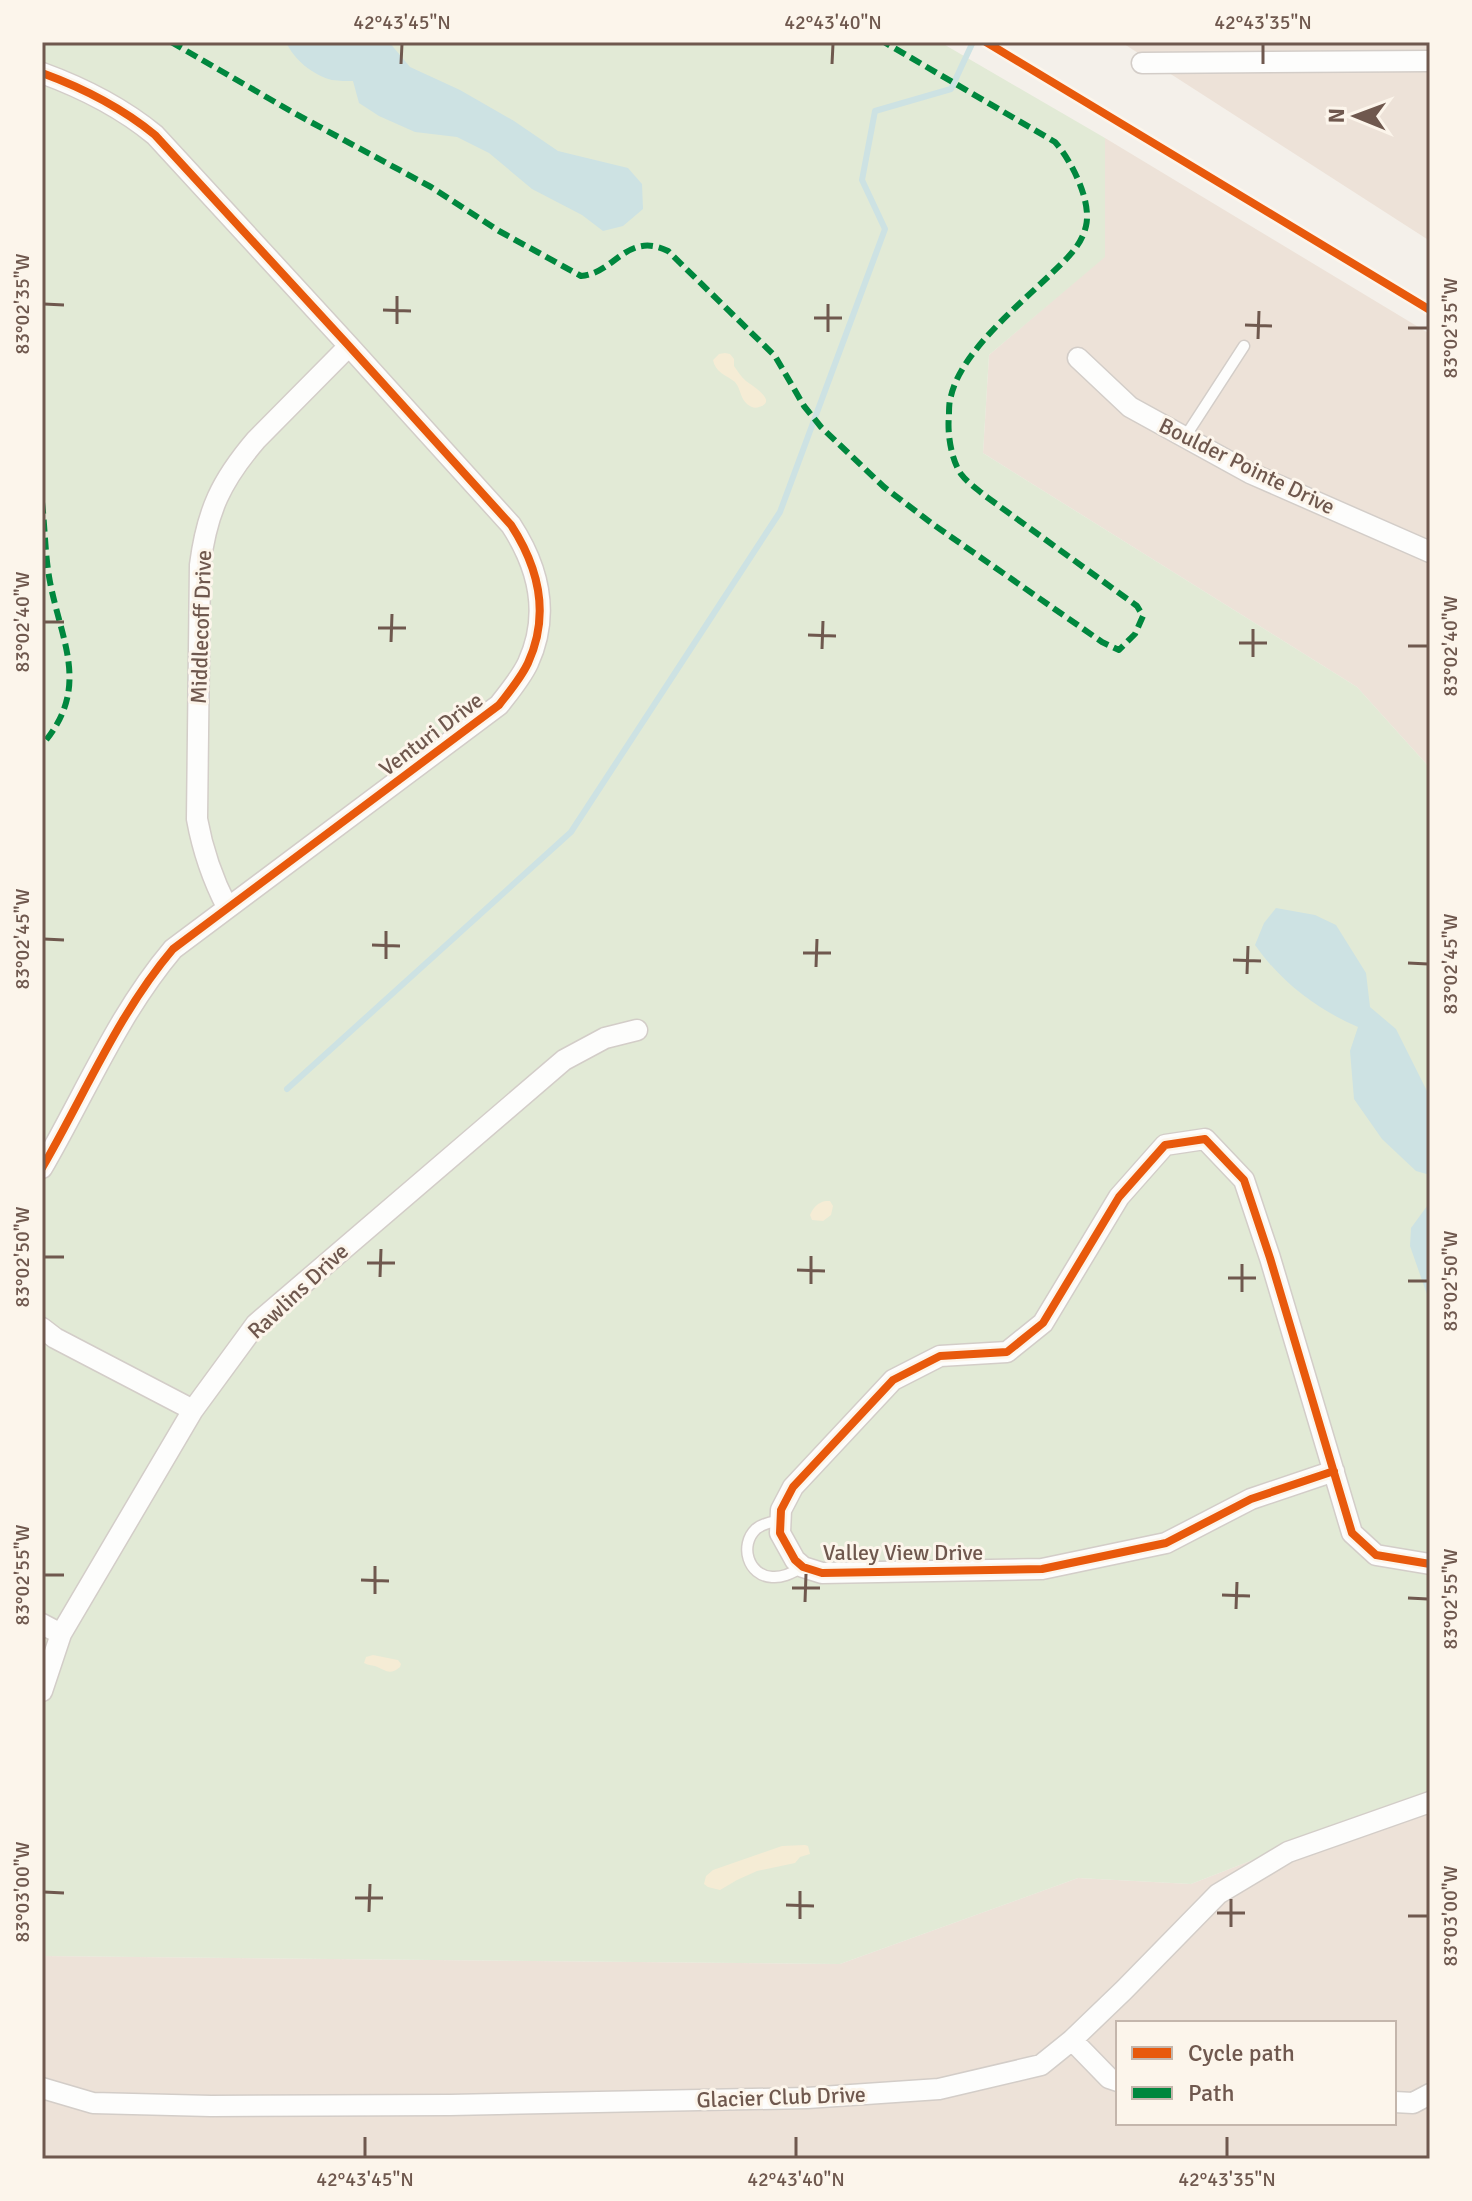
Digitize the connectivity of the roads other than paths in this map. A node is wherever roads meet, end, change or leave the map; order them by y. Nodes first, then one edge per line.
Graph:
1 (1430, 61) edge
2 (1142, 63) dead end
3 (42, 73) edge
4 (349, 346) junction
5 (1244, 346) dead end
6 (1078, 358) dead end
7 (1185, 437) junction
8 (1430, 552) edge
9 (227, 907) junction
10 (637, 1030) dead end
11 (42, 1168) edge
12 (42, 1328) edge
13 (193, 1410) junction
14 (1334, 1471) junction
15 (780, 1520) junction
16 (1430, 1564) edge
17 (803, 1567) junction
18 (42, 1624) edge
19 (61, 1634) junction
20 (42, 1691) edge
21 (1430, 1802) edge
22 (1072, 2040) junction
23 (1116, 2080) edge
24 (42, 2088) edge
25 (1430, 2094) edge
26 (1396, 2102) edge

1 - 2 street
3 - 4 street, Venturi Drive
4 - 9 street, Middlecoff Drive
4 - 9 street, Venturi Drive
5 - 7 lane
6 - 7 street, Boulder Pointe Drive
7 - 8 street, Boulder Pointe Drive
9 - 11 street, Venturi Drive
10 - 13 street, Rawlins Drive
12 - 13 street
13 - 19 street, Rawlins Drive
14 - 15 street
14 - 16 street
14 - 17 street, Valley View Drive
15 - 17 street, Valley View Drive
15 - 17 lane
18 - 19 street
19 - 20 street, Rawlins Drive
21 - 22 street, Glacier Club Drive
22 - 23 street
22 - 24 street, Glacier Club Drive
25 - 26 street

